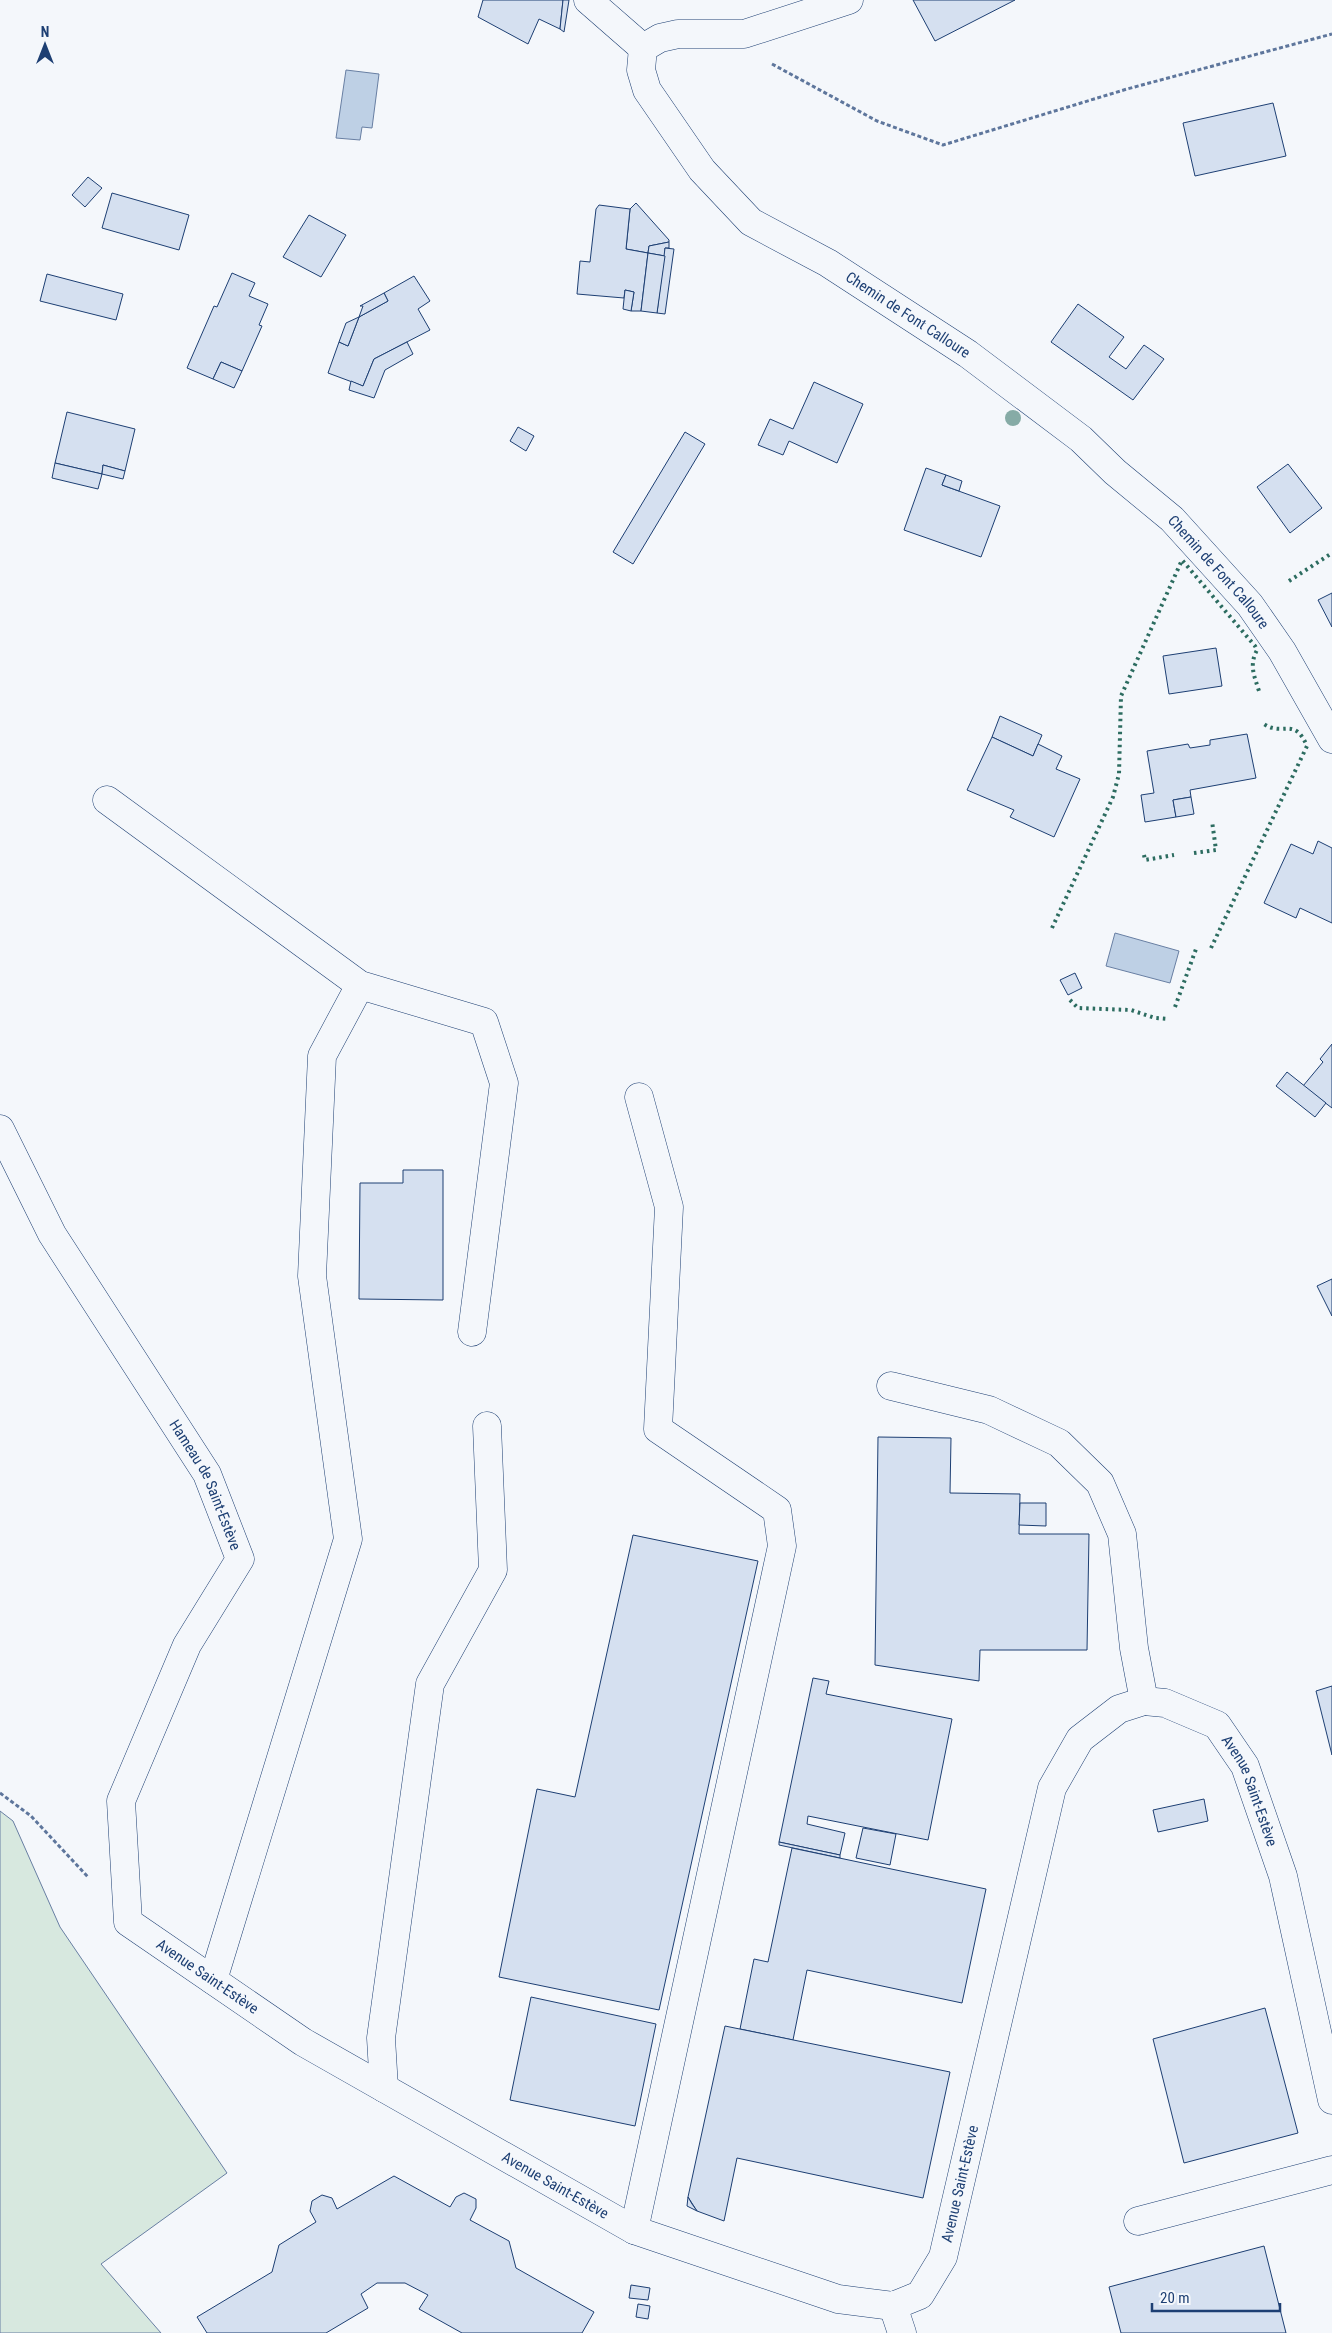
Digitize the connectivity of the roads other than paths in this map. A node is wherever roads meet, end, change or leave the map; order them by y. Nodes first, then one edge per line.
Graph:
1 (588, 0) edge
2 (849, 0) edge
3 (643, 48) junction
4 (1332, 739) edge
5 (107, 800) dead end
6 (360, 985) junction
7 (639, 1097) dead end
8 (0, 1130) edge
9 (472, 1332) dead end
10 (891, 1386) dead end
11 (487, 1426) dead end
12 (1144, 1701) junction
13 (128, 1922) joint
14 (213, 1980) junction
15 (384, 2088) junction
16 (1332, 2100) edge
17 (1332, 2170) edge
18 (1138, 2221) dead end
19 (634, 2230) junction
20 (893, 2306) junction
21 (902, 2333) edge

1 - 3 street
2 - 3 street
3 - 4 street, Chemin de Font Calloure
5 - 6 street
6 - 9 street
6 - 14 street
7 - 19 street
8 - 13 street, Hameau de Saint-Estève
10 - 12 street
11 - 15 street
12 - 16 street, Avenue Saint-Estève
12 - 20 street, Avenue Saint-Estève
13 - 14 street, Avenue Saint-Estève
14 - 15 street, Avenue Saint-Estève
15 - 19 street, Avenue Saint-Estève
17 - 18 street
19 - 20 street, Avenue Saint-Estève
20 - 21 street

